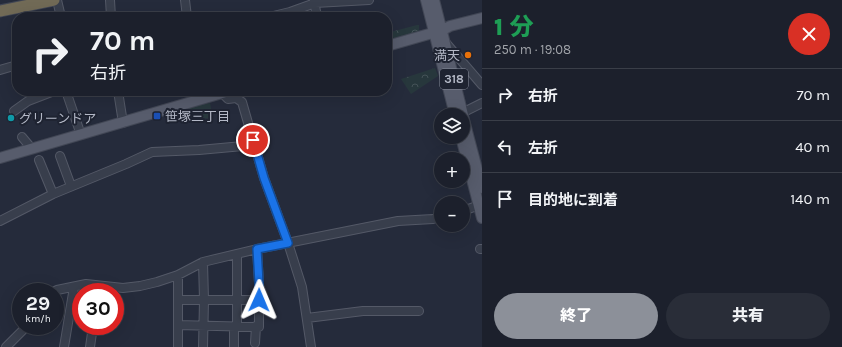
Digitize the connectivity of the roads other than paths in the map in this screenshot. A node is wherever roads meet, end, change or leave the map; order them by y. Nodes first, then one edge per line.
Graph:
1 (23, 0) edge
2 (54, 0) edge
3 (58, 0) edge
4 (110, 0) edge
5 (185, 0) edge
6 (369, 0) edge
7 (426, 0) edge
8 (434, 0) edge
9 (314, 1) edge
10 (0, 5) edge
11 (0, 11) edge
12 (60, 12) edge
13 (111, 12) edge
14 (186, 12) edge
15 (290, 12) edge
16 (316, 12) edge
17 (482, 18) edge
18 (437, 28) junction
19 (441, 43) junction
20 (392, 44) edge
21 (12, 66) edge
22 (0, 70) edge
23 (482, 85) edge
24 (41, 96) edge
25 (68, 96) edge
26 (119, 96) edge
27 (210, 96) edge
28 (224, 96) edge
29 (482, 103) edge
30 (459, 108) edge
31 (470, 110) edge
32 (14, 111) dead end
33 (123, 123) junction
34 (81, 135) junction
35 (22, 137) dead end
36 (463, 144) edge
37 (469, 144) edge
38 (254, 145) junction
39 (32, 149) junction
40 (60, 156) dead end
41 (0, 158) edge
42 (39, 160) dead end
43 (71, 186) junction
44 (482, 188) edge
45 (53, 194) junction
46 (480, 205) edge
47 (470, 209) edge
48 (482, 218) edge
49 (434, 219) edge
50 (0, 221) edge
51 (288, 243) junction
52 (257, 249) junction
53 (237, 254) junction
54 (203, 262) junction
55 (178, 276) junction
56 (124, 287) edge
57 (72, 299) edge
58 (178, 300) junction
59 (204, 300) junction
60 (237, 300) junction
61 (259, 300) junction
62 (419, 310) dead end
63 (307, 318) junction
64 (178, 325) junction
65 (203, 326) junction
66 (236, 326) junction
67 (256, 326) junction
68 (18, 335) edge
69 (92, 335) edge
70 (255, 343) dead end
71 (6, 347) edge
72 (64, 347) edge
73 (90, 347) edge
74 (178, 347) edge
75 (203, 347) edge
76 (234, 347) edge
77 (311, 347) edge

1 - 10 highway
2 - 11 highway
3 - 12 street
4 - 13 street
5 - 14 street
6 - 9 street
7 - 18 main road, 318
8 - 18 main road, 318
9 - 15 street
9 - 16 street
17 - 18 main road
18 - 19 main road, 318
18 - 20 main road
19 - 23 street
19 - 30 main road, 318
21 - 22 street
24 - 32 street
25 - 34 street
26 - 33 street
27 - 33 main road
28 - 38 street
29 - 31 street
33 - 34 main road
34 - 39 main road
35 - 39 street
36 - 46 main road
37 - 44 main road, 318
38 - 43 street
38 - 51 street
39 - 41 main road
40 - 43 street
42 - 45 street
43 - 45 street
45 - 50 street
46 - 47 street
46 - 48 main road
49 - 51 street
51 - 52 street
51 - 63 street
52 - 53 street
52 - 61 street
53 - 54 street
53 - 60 street
54 - 55 street
54 - 59 street
55 - 56 street
55 - 58 street
57 - 72 street
58 - 59 street
58 - 64 street
59 - 60 street
59 - 65 street
60 - 61 street
60 - 66 street
61 - 67 street
62 - 63 street
63 - 77 street
64 - 65 street
64 - 74 street
65 - 66 street
65 - 75 street
66 - 67 street
66 - 76 street
67 - 70 street
68 - 71 street
69 - 73 street

